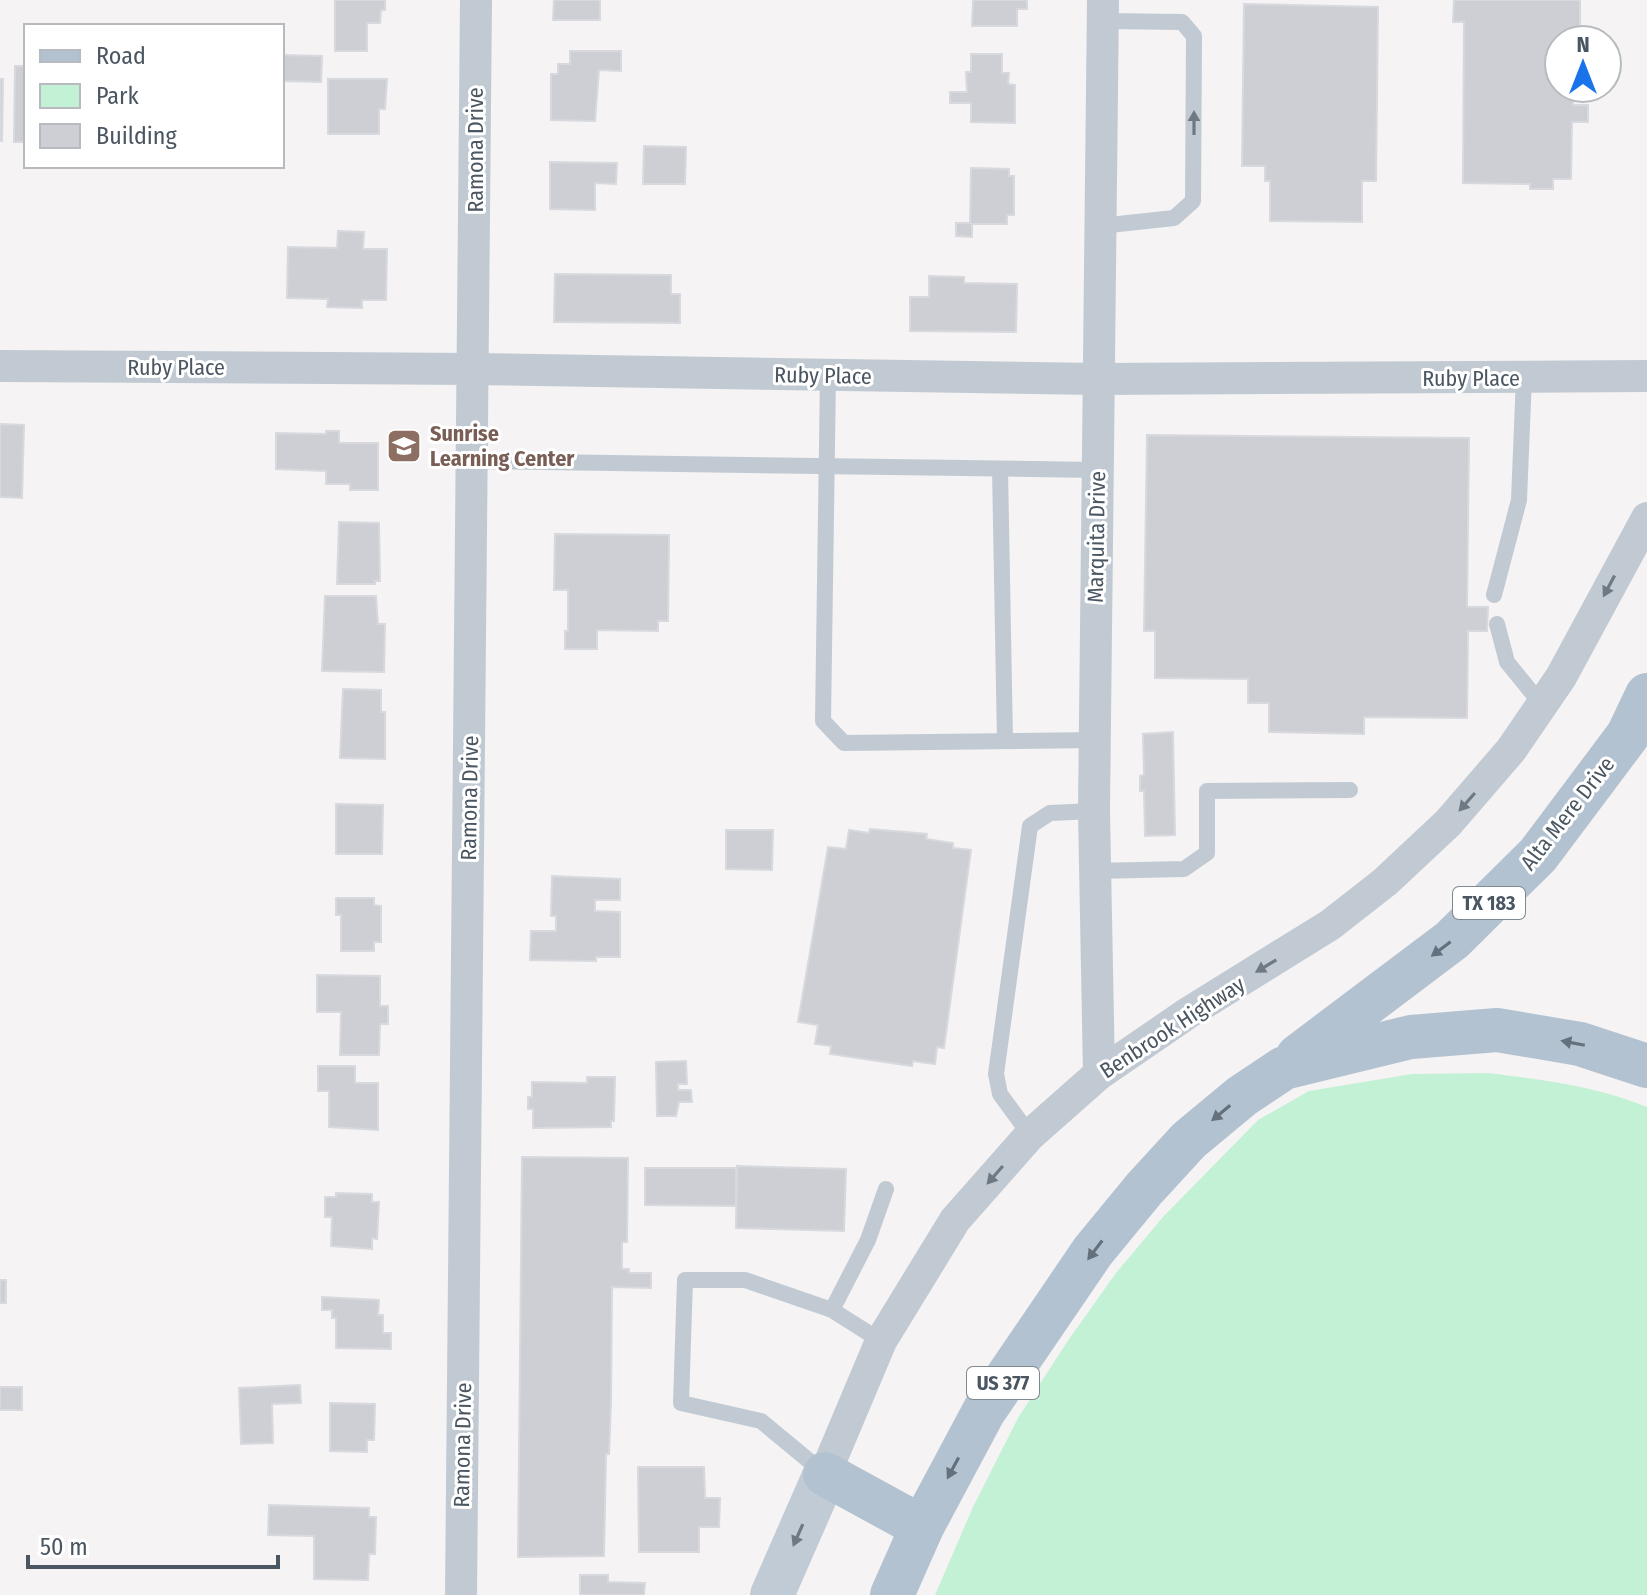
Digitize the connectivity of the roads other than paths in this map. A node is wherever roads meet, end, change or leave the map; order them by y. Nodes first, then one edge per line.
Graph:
1 (476, 0) edge
2 (1103, 10) edge
3 (1100, 226) junction
4 (0, 366) edge
5 (473, 369) junction
6 (828, 375) junction
7 (1647, 376) edge
8 (1524, 377) junction
9 (1097, 379) junction
10 (472, 461) junction
11 (826, 468) junction
12 (1000, 469) junction
13 (1097, 470) junction
14 (1647, 518) edge
15 (1494, 595) dead end
16 (1497, 624) dead end
17 (1647, 695) edge
18 (1542, 705) junction
19 (1095, 740) junction
20 (1005, 741) junction
21 (1350, 790) dead end
22 (1094, 811) junction
23 (1094, 871) junction
24 (1647, 1066) edge
25 (1284, 1068) junction
26 (1099, 1074) junction
27 (1030, 1135) junction
28 (886, 1189) dead end
29 (832, 1310) junction
30 (881, 1341) junction
31 (825, 1474) junction
32 (922, 1527) junction
33 (461, 1595) edge
34 (772, 1595) edge
35 (892, 1595) edge

1 - 5 street, Ramona Drive
2 - 3 street, Marquita Drive
3 -> 2 lane
3 - 9 street, Marquita Drive
4 - 5 street, Ruby Place
5 - 6 street, Ruby Place
5 - 10 street, Ramona Drive
6 - 9 street, Ruby Place
6 - 11 lane
7 - 8 street, Ruby Place
8 - 9 street, Ruby Place
8 - 15 lane
9 - 13 street, Marquita Drive
10 - 11 lane
10 - 33 street, Ramona Drive
11 - 12 lane
11 - 20 lane
12 - 13 lane
12 - 20 lane
13 - 19 street, Marquita Drive
14 -> 18 street, Benbrook Highway
16 - 18 lane
17 -> 25 main road, Alta Mere Drive / TX 183
18 -> 26 street, Benbrook Highway
19 - 20 lane
19 - 22 street, Marquita Drive
21 - 23 lane
22 - 23 street, Marquita Drive
22 - 27 lane
23 - 26 street, Marquita Drive
24 -> 25 main road, US 377
25 -> 32 main road, US 377
26 - 27 street, Benbrook Highway
27 -> 30 street, Benbrook Highway
28 - 29 lane
29 - 30 lane
29 - 31 lane
30 - 31 street, Benbrook Highway
31 - 32 main road
31 -> 34 street, Benbrook Highway
32 - 35 main road, US 377

